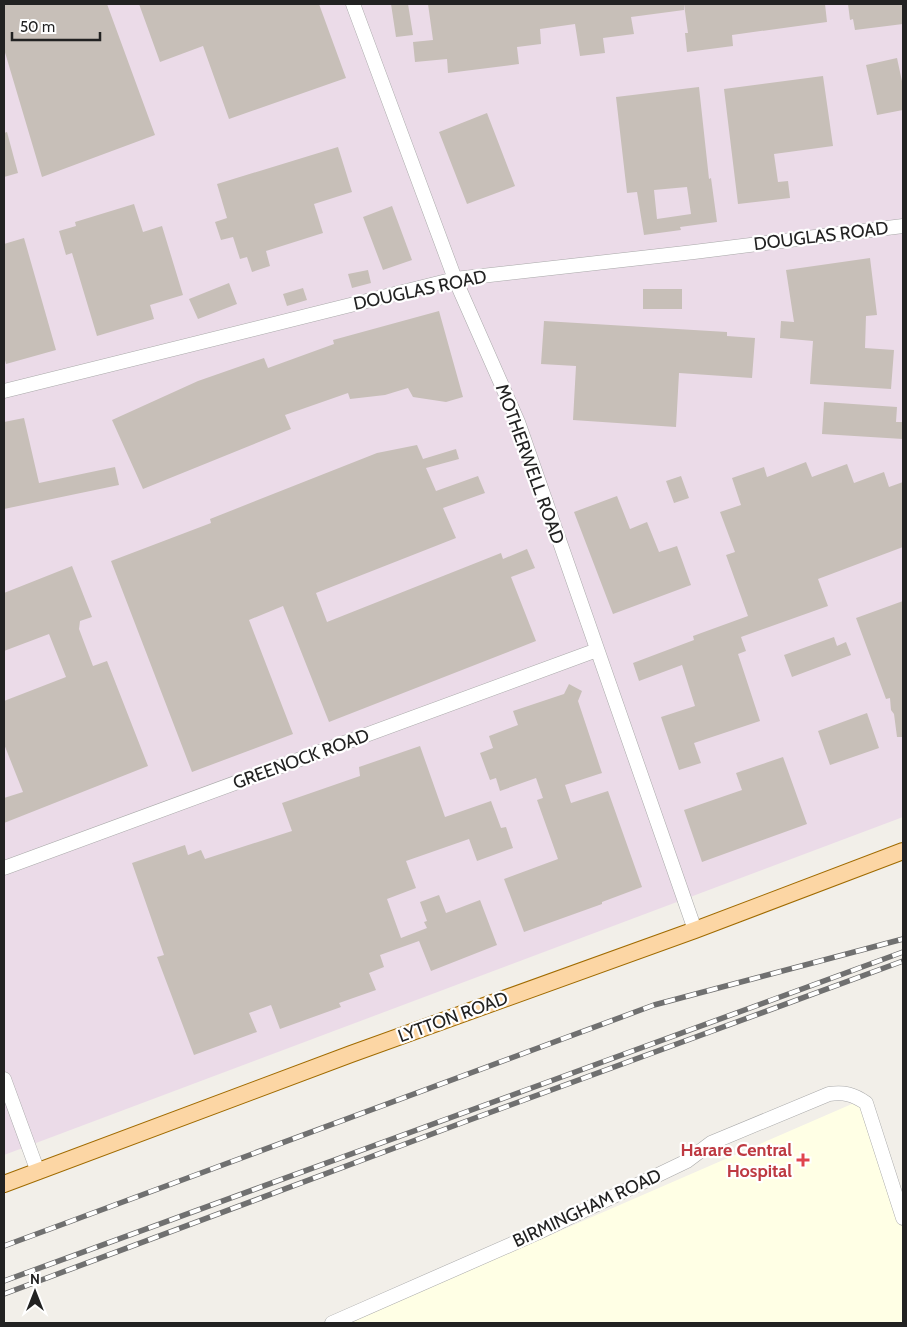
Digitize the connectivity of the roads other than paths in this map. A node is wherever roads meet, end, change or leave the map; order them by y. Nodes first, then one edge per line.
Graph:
1 (353, 4) edge
2 (903, 226) edge
3 (455, 279) junction
4 (4, 391) edge
5 (597, 650) junction
6 (903, 851) edge
7 (4, 868) edge
8 (695, 930) junction
9 (4, 1079) edge
10 (38, 1172) junction
11 (4, 1184) edge
12 (903, 1218) edge
13 (332, 1323) edge

1 - 3 street, MOTHERWELL ROAD
2 - 3 street, DOUGLAS ROAD
3 - 4 street, DOUGLAS ROAD
3 - 5 street, MOTHERWELL ROAD
5 - 7 street, GREENOCK ROAD
5 - 8 street, MOTHERWELL ROAD
6 - 8 main road, LYTTON ROAD
8 - 10 main road, LYTTON ROAD
9 - 10 street
10 - 11 main road, LYTTON ROAD
12 - 13 street, BIRMINGHAM ROAD

